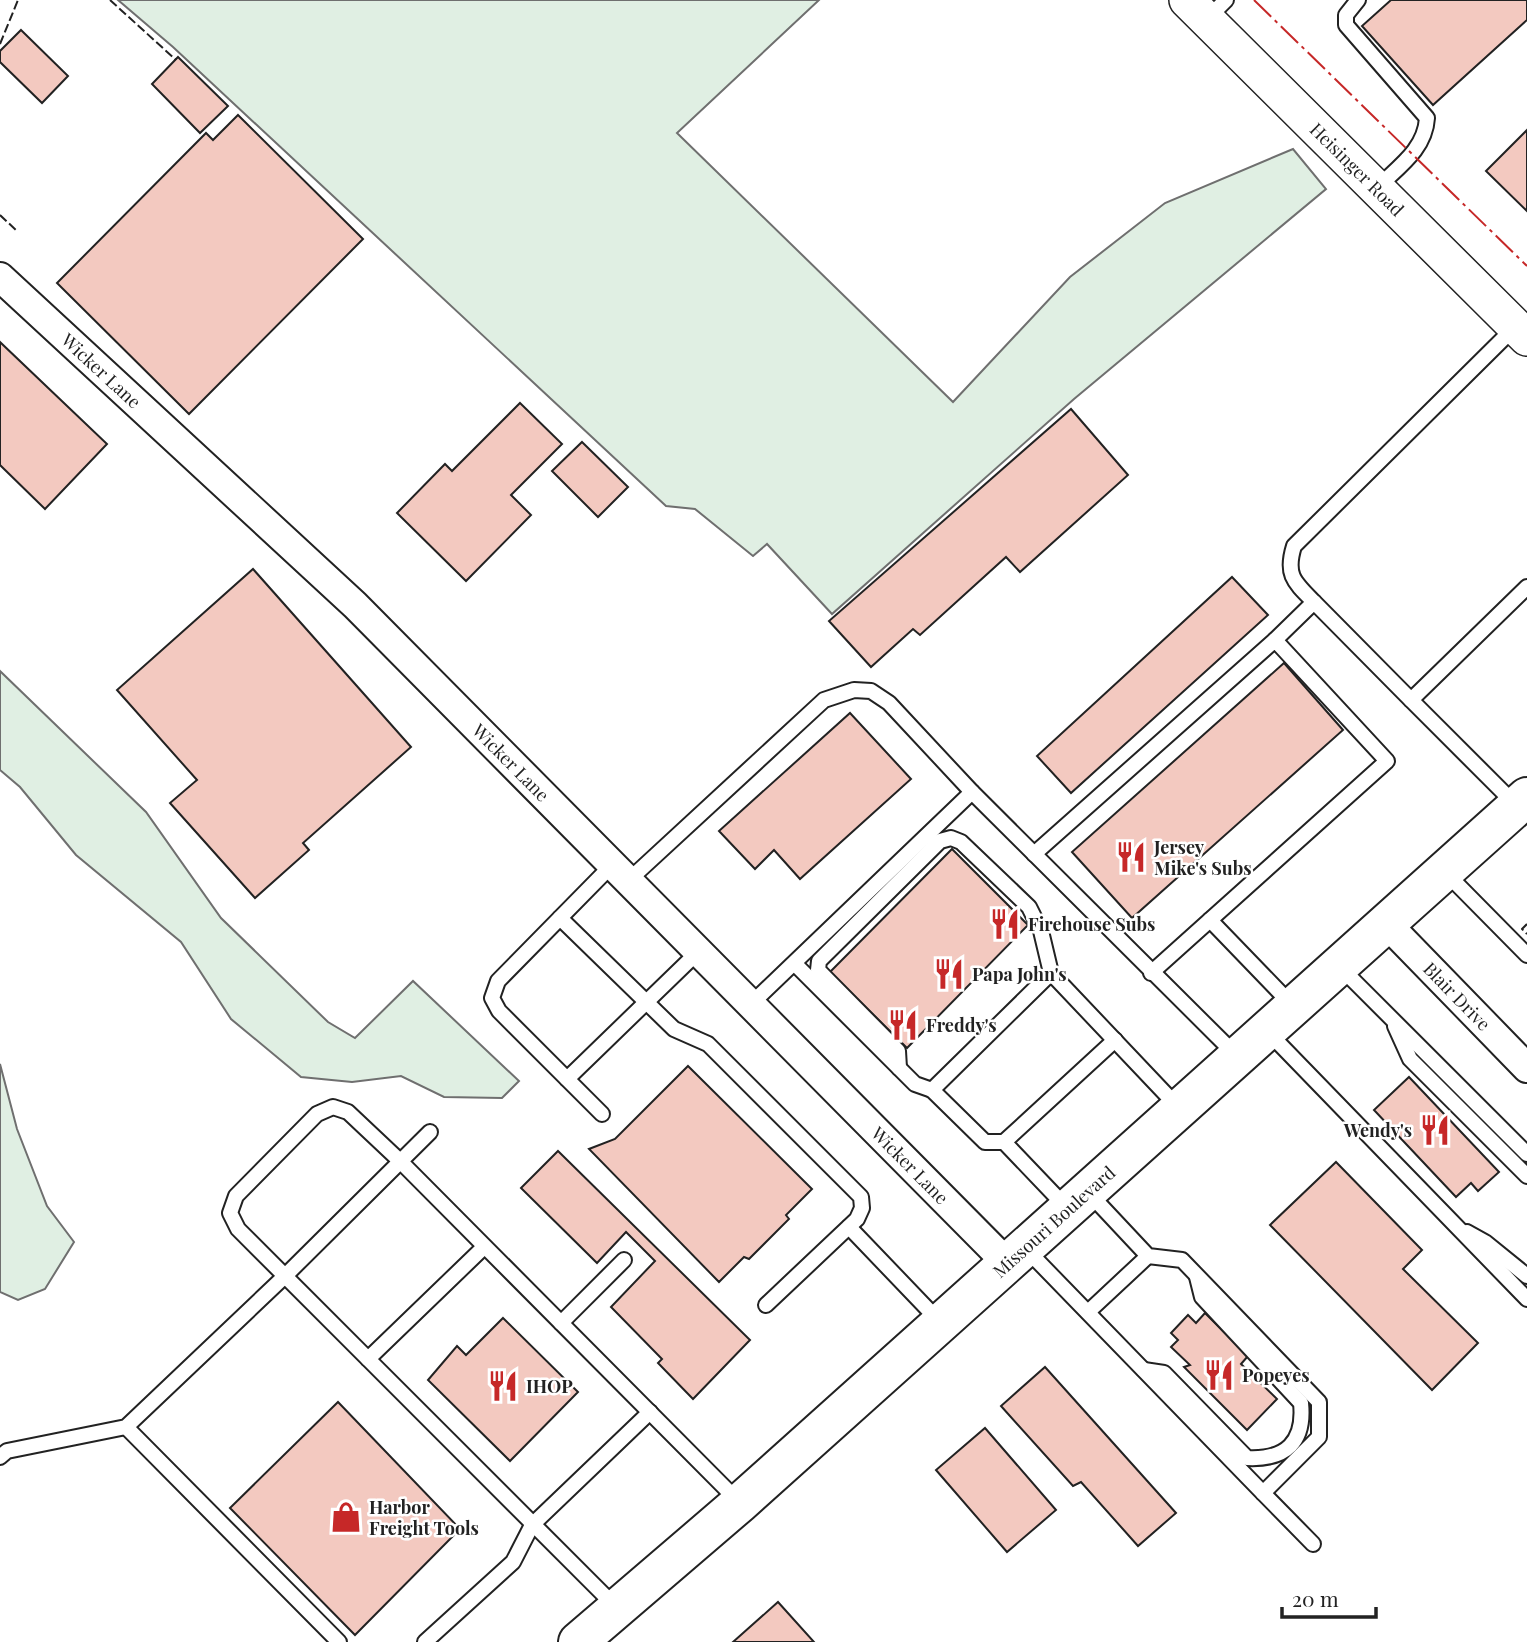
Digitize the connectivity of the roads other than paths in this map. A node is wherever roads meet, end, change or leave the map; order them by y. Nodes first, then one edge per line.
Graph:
1 (1358, 0) edge
2 (1206, 7) edge
3 (1377, 189) junction
4 (0, 277) edge
5 (1524, 333) edge
6 (1527, 587) edge
7 (1314, 602) junction
8 (1275, 640) junction
9 (1410, 700) junction
10 (972, 792) junction
11 (1524, 806) edge
12 (1034, 854) junction
13 (1444, 871) junction
14 (621, 872) junction
15 (560, 918) junction
16 (1210, 920) junction
17 (1386, 923) junction
18 (699, 951) junction
19 (1527, 956) edge
20 (795, 964) junction
21 (1339, 966) junction
22 (1051, 973) junction
23 (1151, 973) junction
24 (646, 1002) junction
25 (751, 1004) junction
26 (1392, 1018) junction
27 (1280, 1019) junction
28 (1115, 1040) junction
29 (1238, 1057) junction
30 (899, 1068) junction
31 (1527, 1068) edge
32 (567, 1079) junction
33 (932, 1090) junction
34 (1180, 1109) junction
35 (602, 1114) dead end
36 (430, 1132) dead end
37 (1004, 1142) junction
38 (1527, 1154) edge
39 (400, 1161) junction
40 (1527, 1176) edge
41 (1077, 1200) junction
42 (1453, 1224) junction
43 (849, 1227) junction
44 (484, 1247) junction
45 (1016, 1256) junction
46 (1148, 1256) junction
47 (624, 1260) dead end
48 (285, 1276) junction
49 (1527, 1276) edge
50 (1197, 1277) junction
51 (1527, 1299) edge
52 (766, 1305) dead end
53 (1088, 1312) junction
54 (561, 1323) junction
55 (941, 1323) junction
56 (368, 1359) junction
57 (1144, 1370) junction
58 (650, 1412) junction
59 (126, 1427) junction
60 (0, 1457) edge
61 (1264, 1493) junction
62 (740, 1503) junction
63 (532, 1525) junction
64 (1313, 1545) dead end
65 (618, 1609) junction
66 (339, 1642) edge
67 (425, 1642) edge
68 (578, 1642) edge

1 - 3 lane
2 - 3 street, Heisinger Road
3 - 5 street, Heisinger Road
4 - 14 street, Wicker Lane
5 - 7 lane
6 - 9 lane
7 - 8 lane
7 - 9 lane
8 - 12 lane
8 - 16 lane
9 - 11 lane
10 - 12 lane
10 - 14 lane
10 - 20 lane
11 - 13 main road, Missouri Boulevard
12 - 23 lane
13 - 17 main road, Missouri Boulevard
13 - 19 lane
14 - 15 lane
14 - 18 street, Wicker Lane
15 - 24 lane
15 - 32 lane
16 - 23 lane
16 - 27 lane
17 - 21 main road, Missouri Boulevard
17 - 31 street, Blair Drive
18 - 24 lane
18 - 25 street, Wicker Lane
20 - 25 lane
20 - 30 lane
21 - 26 lane
21 - 27 main road, Missouri Boulevard
22 - 28 lane
22 - 30 lane
22 - 33 lane
23 - 29 lane
24 - 32 lane
24 - 43 lane
25 - 45 street, Wicker Lane
26 - 38 lane
26 - 40 lane
27 - 29 main road, Missouri Boulevard
27 - 42 lane
28 - 34 lane
28 - 37 lane
29 - 34 main road, Missouri Boulevard
30 - 33 lane
32 - 35 lane
33 - 37 lane
34 - 41 main road, Missouri Boulevard
36 - 39 lane
37 - 41 lane
39 - 44 lane
39 - 48 lane
39 - 48 lane
41 - 45 main road, Missouri Boulevard
41 - 46 lane
42 - 49 lane
42 - 51 lane
43 - 52 lane
43 - 55 lane
44 - 54 lane
44 - 56 lane
45 - 53 lane
45 - 55 main road, Missouri Boulevard
46 - 50 lane
46 - 53 lane
47 - 54 lane
48 - 56 lane
48 - 59 lane
50 - 57 lane
50 - 61 lane
53 - 57 lane
54 - 58 lane
55 - 62 main road, Missouri Boulevard
56 - 63 lane
57 - 61 lane
58 - 62 lane
58 - 63 lane
59 - 60 lane
59 - 66 lane
61 - 64 lane
62 - 65 main road, Missouri Boulevard
63 - 65 lane
63 - 67 lane
65 - 68 main road, Missouri Boulevard

